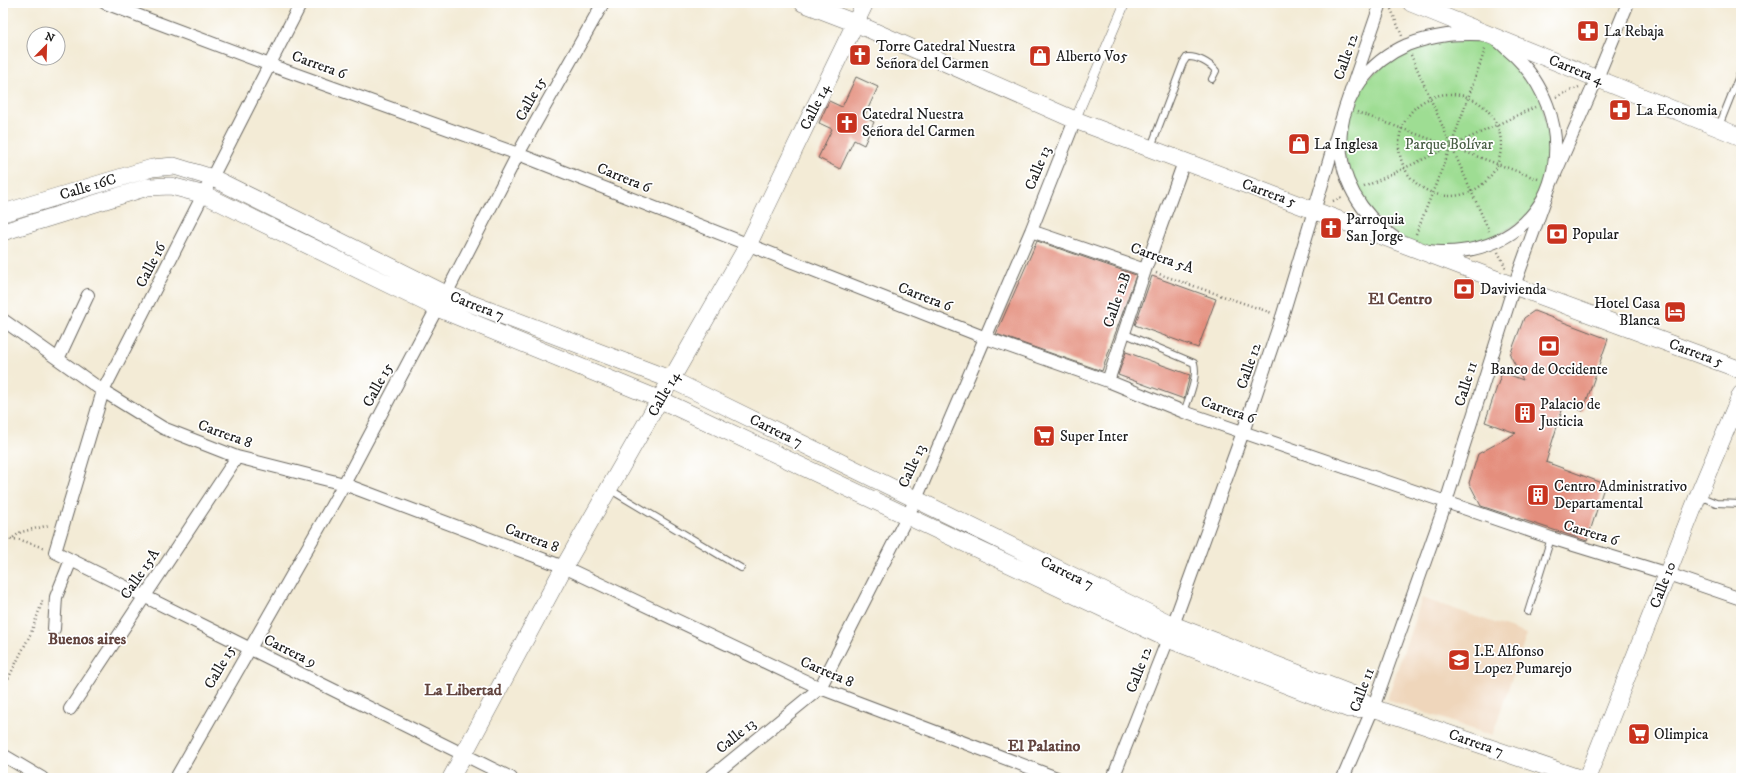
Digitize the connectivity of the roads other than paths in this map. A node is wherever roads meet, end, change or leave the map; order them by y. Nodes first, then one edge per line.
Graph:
1 (105, 3) edge
2 (301, 3) edge
3 (602, 3) edge
4 (803, 3) edge
5 (864, 3) edge
6 (1125, 3) edge
7 (1381, 3) edge
8 (1411, 3) edge
9 (1628, 3) edge
10 (855, 23) junction
11 (1490, 35) junction
12 (270, 65) junction
13 (1741, 71) edge
14 (1597, 78) junction
15 (1212, 79) dead end
16 (1345, 108) junction
17 (1075, 120) junction
18 (1718, 128) junction
19 (1741, 137) edge
20 (1150, 148) junction
21 (518, 154) junction
22 (1184, 162) junction
23 (174, 166) joint
24 (213, 178) junction
25 (1550, 184) junction
26 (171, 186) joint
27 (205, 195) junction
28 (1314, 210) junction
29 (3, 213) edge
30 (1031, 230) junction
31 (3, 232) edge
32 (748, 245) junction
33 (1411, 247) junction
34 (1145, 270) junction
35 (1514, 286) junction
36 (446, 294) junction
37 (88, 295) dead end
38 (437, 308) junction
39 (3, 320) edge
40 (1123, 333) junction
41 (986, 338) junction
42 (58, 359) junction
43 (1741, 370) edge
44 (672, 380) junction
45 (1108, 382) junction
46 (103, 391) junction
47 (1741, 394) edge
48 (661, 400) junction
49 (1184, 412) junction
50 (1243, 432) junction
51 (237, 457) junction
52 (344, 484) junction
53 (609, 489) junction
54 (1698, 496) junction
55 (916, 499) junction
56 (1446, 502) junction
57 (1741, 504) edge
58 (908, 516) junction
59 (1551, 538) junction
60 (55, 552) joint
61 (71, 560) junction
62 (564, 567) junction
63 (741, 568) dead end
64 (1668, 574) junction
65 (144, 596) junction
66 (1741, 599) edge
67 (1528, 612) dead end
68 (54, 629) dead end
69 (1170, 632) junction
70 (249, 648) junction
71 (820, 688) junction
72 (1372, 708) junction
73 (70, 709) dead end
74 (3, 755) edge
75 (464, 755) junction
76 (42, 778) edge
77 (176, 778) edge
78 (451, 778) edge
79 (511, 778) edge
80 (710, 778) edge
81 (1057, 778) edge
82 (1113, 778) edge
83 (1343, 778) edge
84 (1579, 778) edge
85 (1587, 778) edge

1 - 12 street, Carrera 6
2 - 12 street, Calle 16
3 - 21 street, Calle 15
4 - 10 main road, Carrera 5
5 - 10 main road, Calle 14
6 - 17 street
7 - 16 street, Calle 12
8 - 11 main road, Carrera 4
9 - 14 street, Calle 11
10 - 17 main road, Carrera 5
10 - 32 main road, Calle 14
11 - 14 main road, Carrera 4
11 - 16 street
11 - 25 street
12 - 21 street, Carrera 6
12 - 24 street, Calle 16
13 - 18 lane
14 - 18 main road, Carrera 4
14 - 25 street, Calle 11
15 - 20 lane
16 - 28 street, Calle 12
16 - 33 street
17 - 20 main road, Carrera 5
17 - 30 street, Calle 13
18 - 19 main road, Carrera 4
20 - 22 main road, Carrera 5
21 - 32 street, Carrera 6
21 - 36 street, Calle 15
22 - 28 main road, Carrera 5
22 - 34 street, Calle 12B
23 - 24 main road, Carrera 7
23 - 29 main road, Calle 16C
24 - 27 street, Calle 16
24 - 36 main road, Carrera 7
25 - 33 street
25 - 35 street, Calle 11
26 - 27 main road, Carrera 7
26 - 31 main road, Calle 16C
27 - 38 main road, Carrera 7
27 - 46 street, Calle 16
28 - 33 main road, Carrera 5
28 - 50 street, Calle 12
30 - 34 street, Carrera 5A
30 - 41 street, Calle 13
32 - 41 street, Carrera 6
32 - 44 main road, Calle 14
33 - 35 main road, Carrera 5
34 - 40 street, Calle 12B
35 - 43 main road, Carrera 5
35 - 56 street, Calle 11
36 - 38 street, Calle 15
36 - 44 main road, Carrera 7
37 - 42 street
38 - 48 main road, Carrera 7
38 - 52 street, Calle 15
39 - 42 street, Carrera 8
40 - 45 street, Calle 12B
40 - 49 lane
41 - 45 street, Carrera 6
41 - 55 street, Calle 13
42 - 46 street, Carrera 8
44 - 48 main road, Calle 14
44 - 55 main road, Carrera 7
45 - 49 street, Carrera 6
46 - 51 street, Carrera 8
46 - 60 street, Calle 16
47 - 54 main road, Calle 10
48 - 53 main road, Calle 14
48 - 58 main road, Carrera 7
49 - 50 street, Carrera 6
50 - 56 street, Carrera 6
50 - 69 street, Calle 12
51 - 52 street, Carrera 8
51 - 65 street, Calle 15A
52 - 62 street, Carrera 8
52 - 70 street, Calle 15
53 - 62 main road, Calle 14
53 - 63 lane
54 - 57 lane
54 - 64 main road, Calle 10
55 - 58 street, Calle 13
55 - 69 main road, Carrera 7
56 - 59 street, Carrera 6
56 - 72 street, Calle 11
58 - 69 main road, Carrera 7
58 - 71 street, Calle 13
59 - 64 street, Carrera 6
59 - 67 lane
60 - 61 street, Carrera 9
61 - 65 street, Carrera 9
61 - 68 street
62 - 71 street, Carrera 8
62 - 75 main road, Calle 14
64 - 66 street, Carrera 6
64 - 85 main road, Calle 10
65 - 70 street, Carrera 9
65 - 73 street, Calle 15A
69 - 72 main road, Carrera 7
69 - 82 street, Calle 12
70 - 75 street, Carrera 9
70 - 77 street, Calle 15
71 - 80 street, Calle 13
71 - 81 street, Carrera 8
72 - 83 street, Calle 11
72 - 84 main road, Carrera 7
74 - 76 street
75 - 78 main road, Calle 14
75 - 79 street, Carrera 9

